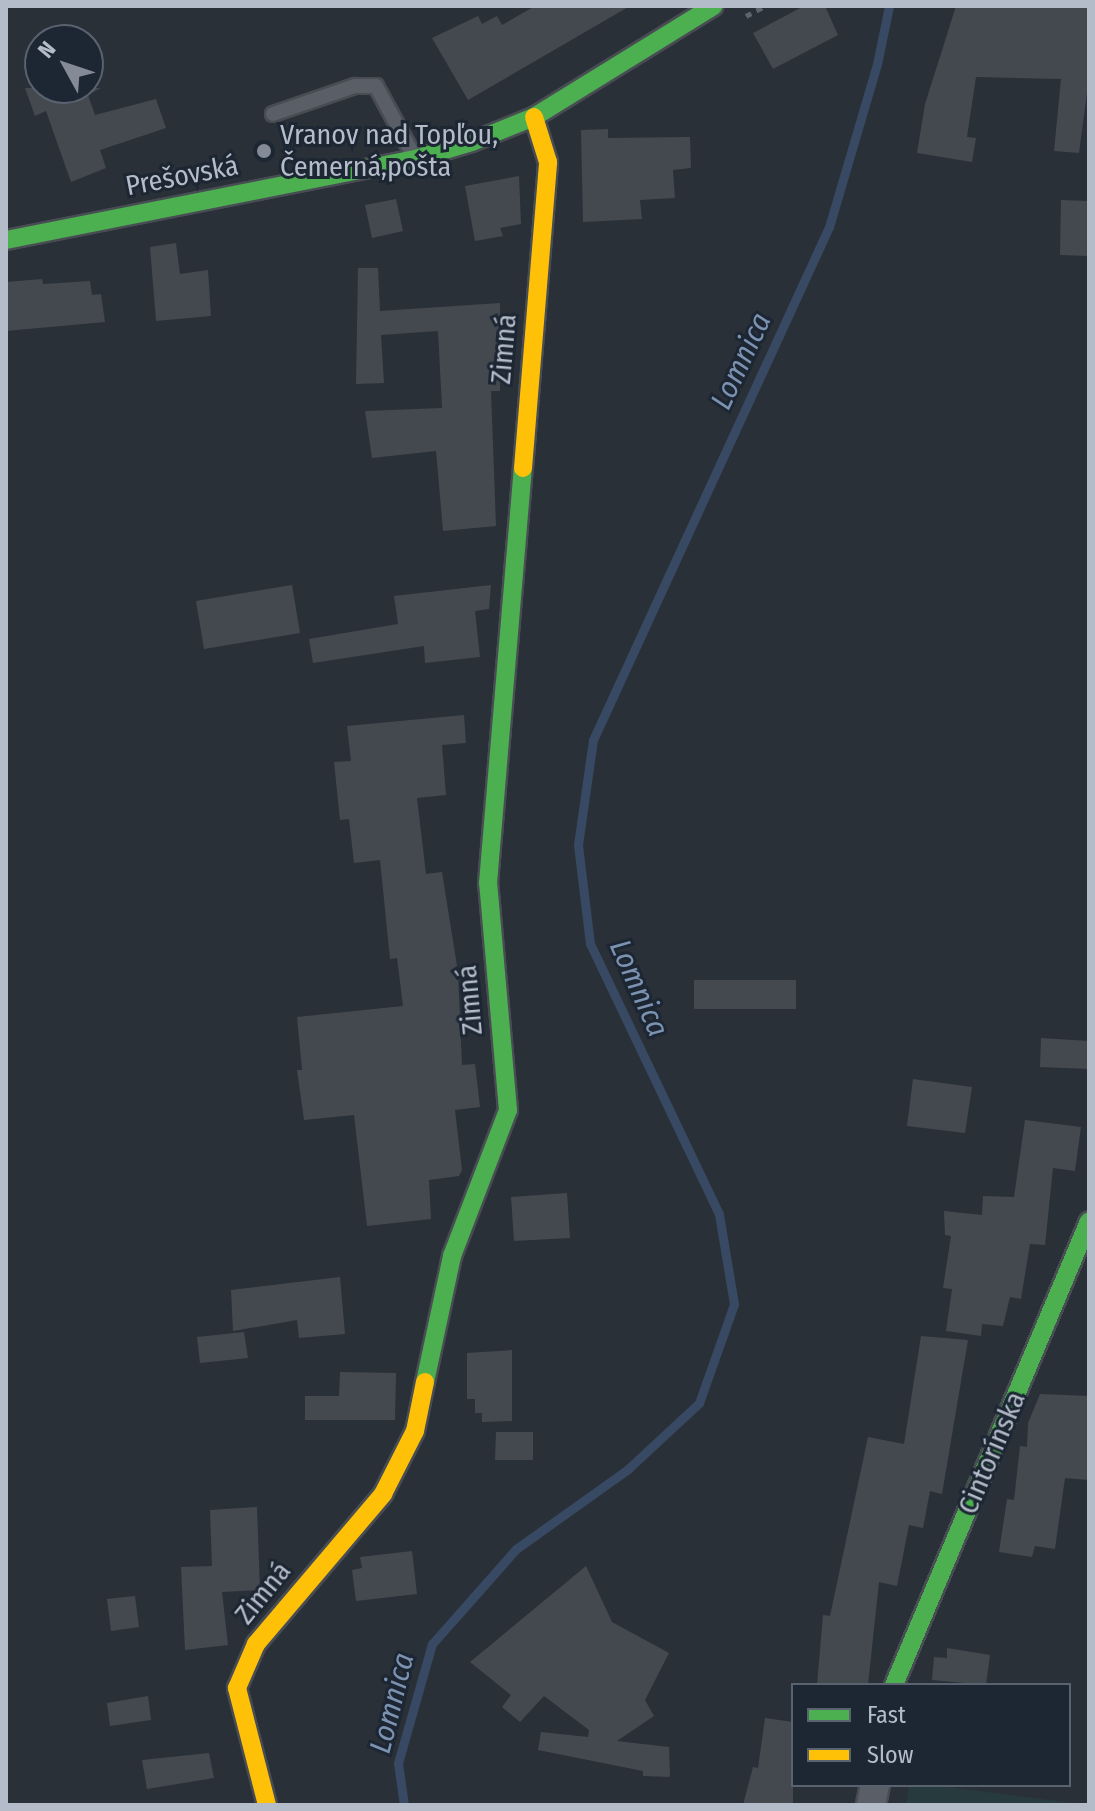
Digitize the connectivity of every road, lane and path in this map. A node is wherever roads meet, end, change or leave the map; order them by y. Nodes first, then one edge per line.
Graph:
1 (714, 6) edge
2 (273, 114) dead end
3 (534, 117) junction
4 (415, 159) junction
5 (6, 240) edge
6 (1089, 1221) edge
7 (895, 1683) edge
8 (267, 1805) edge

1 - 3 street, Prešovská
2 - 4 lane
3 - 4 street, Prešovská
3 - 8 street, Zimná
4 - 5 street, Prešovská
6 - 7 street, Cintorínska

